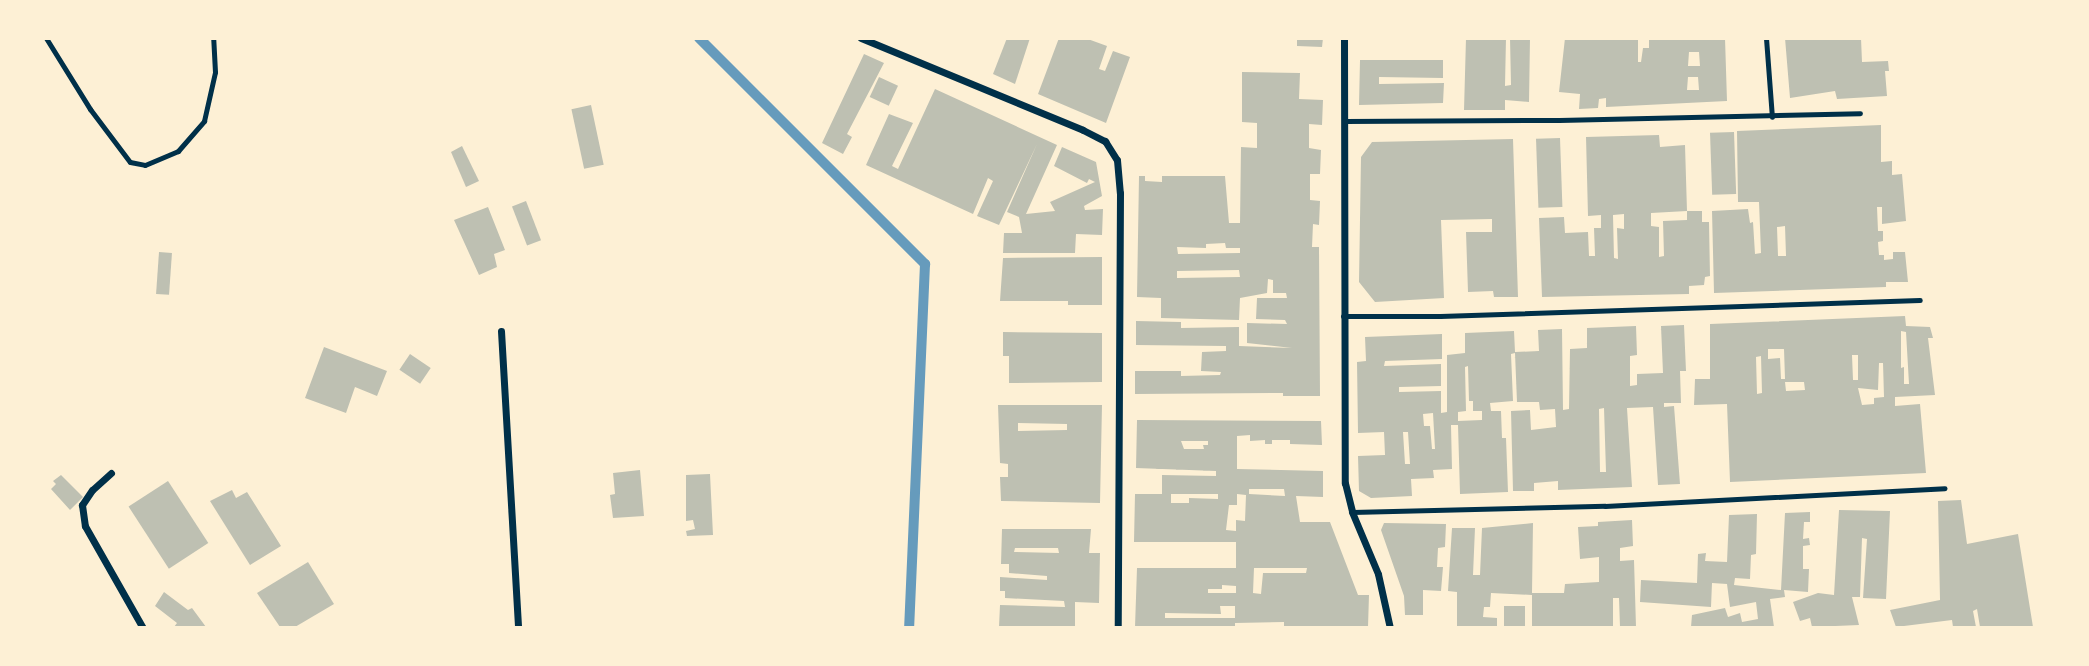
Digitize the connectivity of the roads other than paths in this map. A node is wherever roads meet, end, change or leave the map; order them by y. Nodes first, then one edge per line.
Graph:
1 (46, 38) edge
2 (213, 38) edge
3 (861, 38) edge
4 (1344, 38) edge
5 (1766, 38) edge
6 (1860, 113) dead end
7 (1772, 117) junction
8 (1345, 121) junction
9 (1920, 300) dead end
10 (1343, 316) junction
11 (501, 331) dead end
12 (111, 473) dead end
13 (1945, 488) dead end
14 (1352, 512) junction
15 (143, 628) edge
16 (518, 628) edge
17 (1118, 628) edge
18 (1390, 628) edge

1 - 2 lane
3 - 17 street
4 - 8 street
5 - 7 lane
6 - 7 lane
7 - 8 lane
8 - 10 street
9 - 10 lane
10 - 14 street
11 - 16 street
12 - 15 street
13 - 14 lane
14 - 18 street

